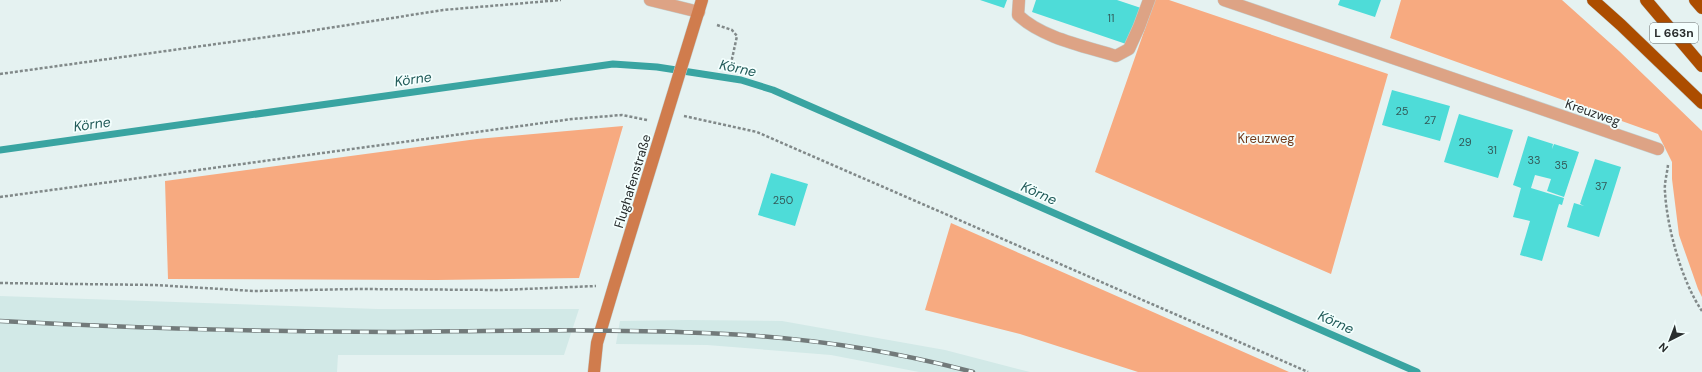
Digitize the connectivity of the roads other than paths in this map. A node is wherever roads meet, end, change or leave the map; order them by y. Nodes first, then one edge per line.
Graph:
1 (650, 0) edge
2 (1019, 0) edge
3 (1149, 0) edge
4 (1224, 0) edge
5 (1593, 0) edge
6 (1646, 0) edge
7 (1695, 0) edge
8 (700, 6) edge
9 (1702, 8) edge
10 (1702, 66) edge
11 (1702, 103) edge
12 (1658, 149) road end
13 (594, 372) edge

1 - 8 street
2 - 3 street
4 - 12 street, Kreuzweg
5 - 11 highway
6 - 10 highway, L 663n
7 - 9 highway, L 663n
8 - 13 main road, Flughafenstraße

